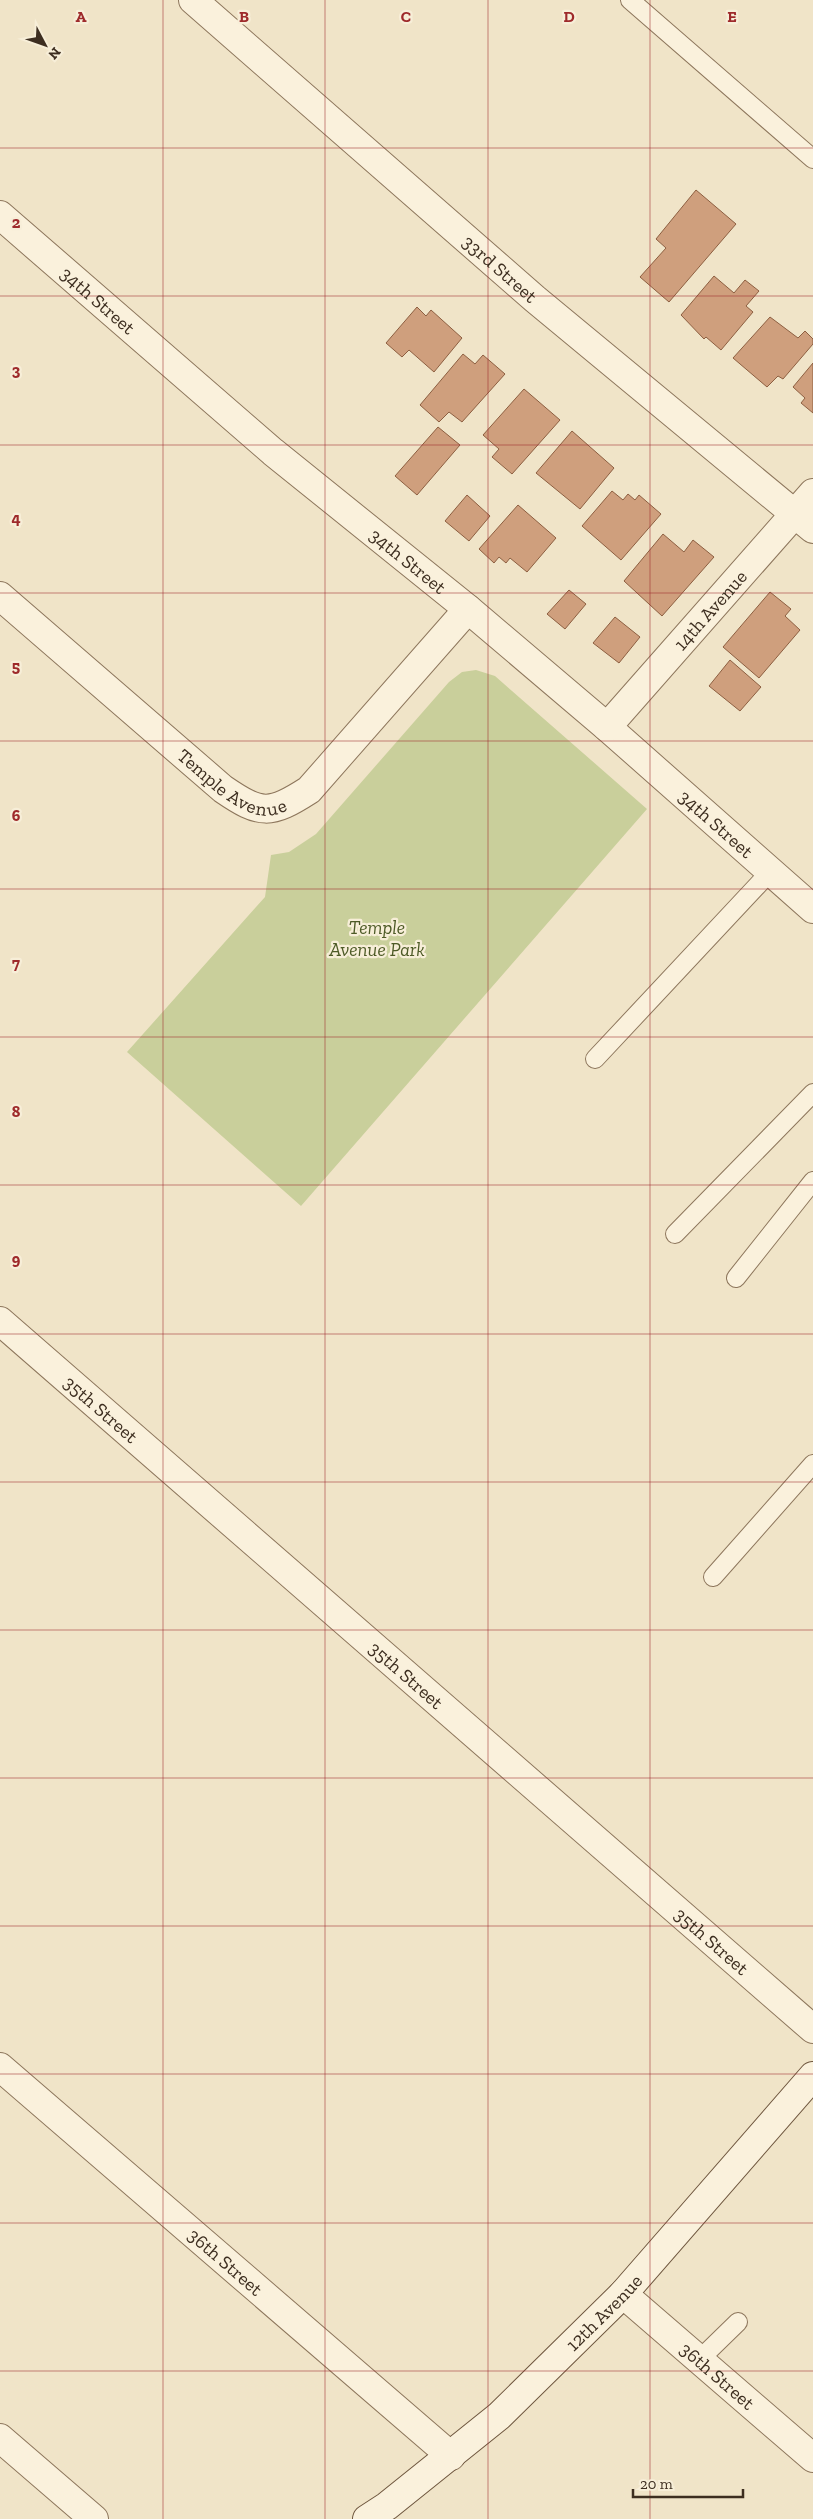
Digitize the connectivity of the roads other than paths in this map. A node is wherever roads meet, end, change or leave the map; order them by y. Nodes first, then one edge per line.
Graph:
1 (193, 0) edge
2 (630, 0) edge
3 (813, 158) edge
4 (0, 215) edge
5 (813, 493) edge
6 (804, 521) edge
7 (0, 596) edge
8 (468, 609) junction
9 (607, 727) junction
10 (770, 872) junction
11 (813, 909) edge
12 (595, 1060) dead end
13 (813, 1093) edge
14 (813, 1181) edge
15 (675, 1234) dead end
16 (736, 1278) dead end
17 (0, 1321) edge
18 (813, 1464) edge
19 (713, 1577) dead end
20 (813, 2029) edge
21 (0, 2067) edge
22 (813, 2076) edge
23 (623, 2294) junction
24 (738, 2322) dead end
25 (699, 2360) junction
26 (0, 2438) edge
27 (451, 2456) junction
28 (813, 2458) edge
29 (94, 2519) edge
30 (366, 2519) edge

1 - 6 street, 33rd Street
2 - 3 lane
4 - 8 street, 34th Street
5 - 6 street, 14th Avenue
6 - 9 street, 14th Avenue
7 - 8 street, Temple Avenue
8 - 9 street, 34th Street
9 - 10 street, 34th Street
10 - 11 street, 34th Street
10 - 12 lane
13 - 15 lane
14 - 16 lane
17 - 20 street, 35th Street
18 - 19 lane
21 - 27 street, 36th Street
22 - 23 street, 12th Avenue
23 - 25 street, 36th Street
23 - 27 street, 12th Avenue
24 - 25 lane
25 - 28 street, 36th Street
26 - 29 street
27 - 30 street, 12th Avenue

